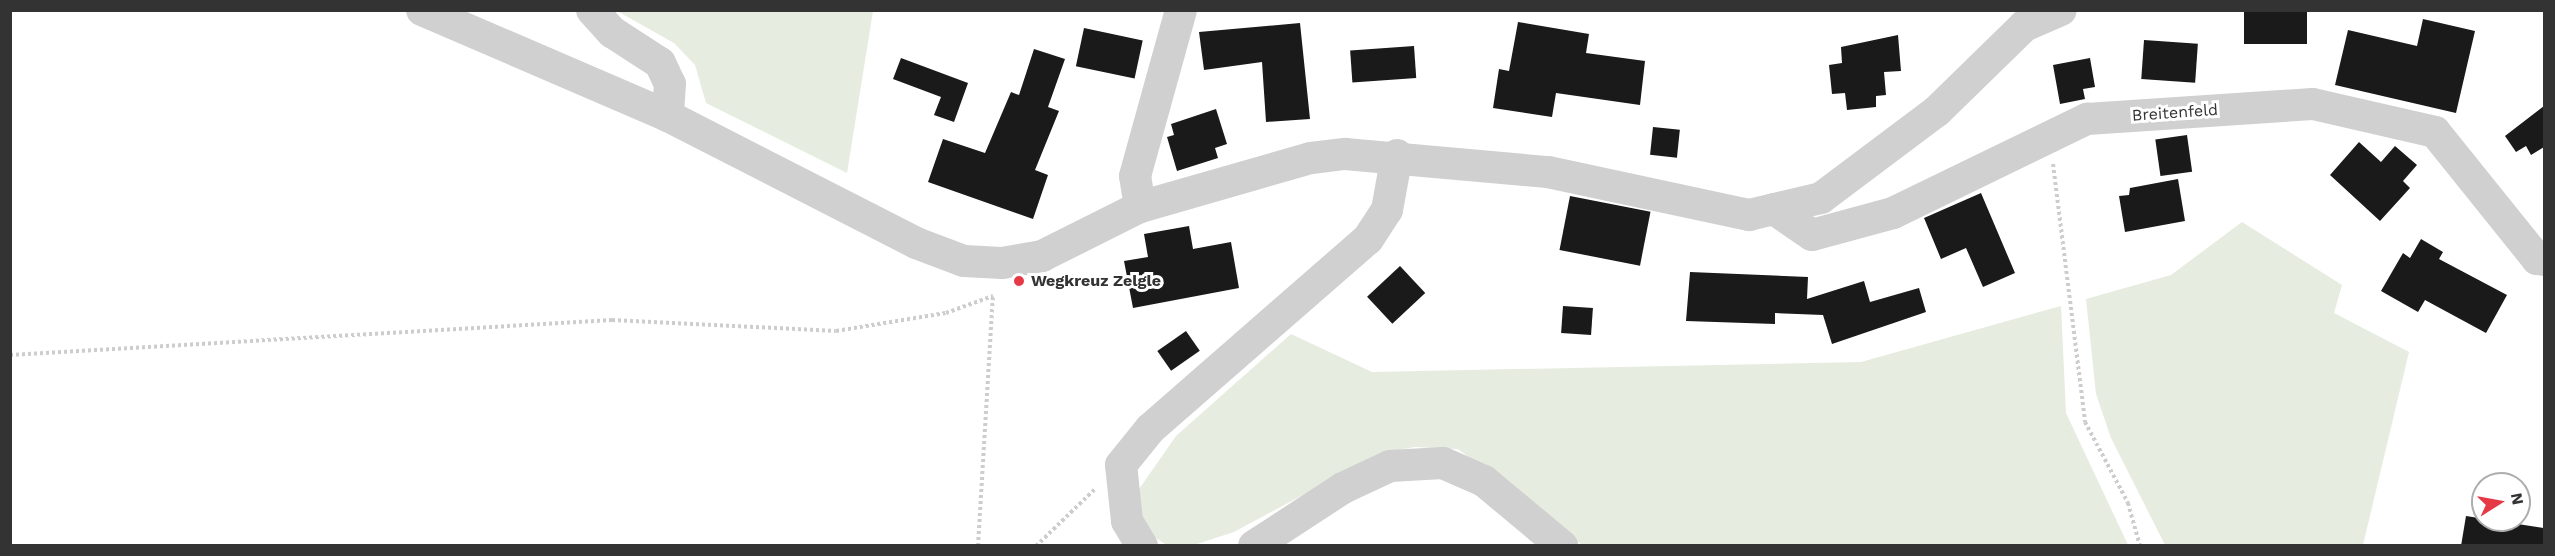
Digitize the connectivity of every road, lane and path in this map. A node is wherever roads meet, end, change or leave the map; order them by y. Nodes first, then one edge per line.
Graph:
1 (422, 10) edge
2 (592, 10) edge
3 (1181, 10) edge
4 (2061, 10) edge
5 (668, 116) junction
6 (2050, 137) junction
7 (1397, 155) junction
8 (1140, 207) junction
9 (1774, 209) junction
10 (2544, 260) edge
11 (1002, 263) junction
12 (993, 296) junction
13 (10, 356) edge
14 (1121, 465) junction
15 (978, 546) edge
16 (1036, 546) edge
17 (1143, 546) edge
18 (1254, 546) edge
19 (1562, 546) edge
20 (2140, 546) edge

1 - 5 street
2 - 5 street
3 - 8 street
4 - 9 street
5 - 11 street
6 - 9 street, Breitenfeld
6 - 10 street, Breitenfeld
6 - 20 path
7 - 8 street
7 - 9 street
7 - 14 street
8 - 11 street
11 - 12 path
12 - 13 path
12 - 15 path
14 - 16 path
14 - 17 street
18 - 19 street

